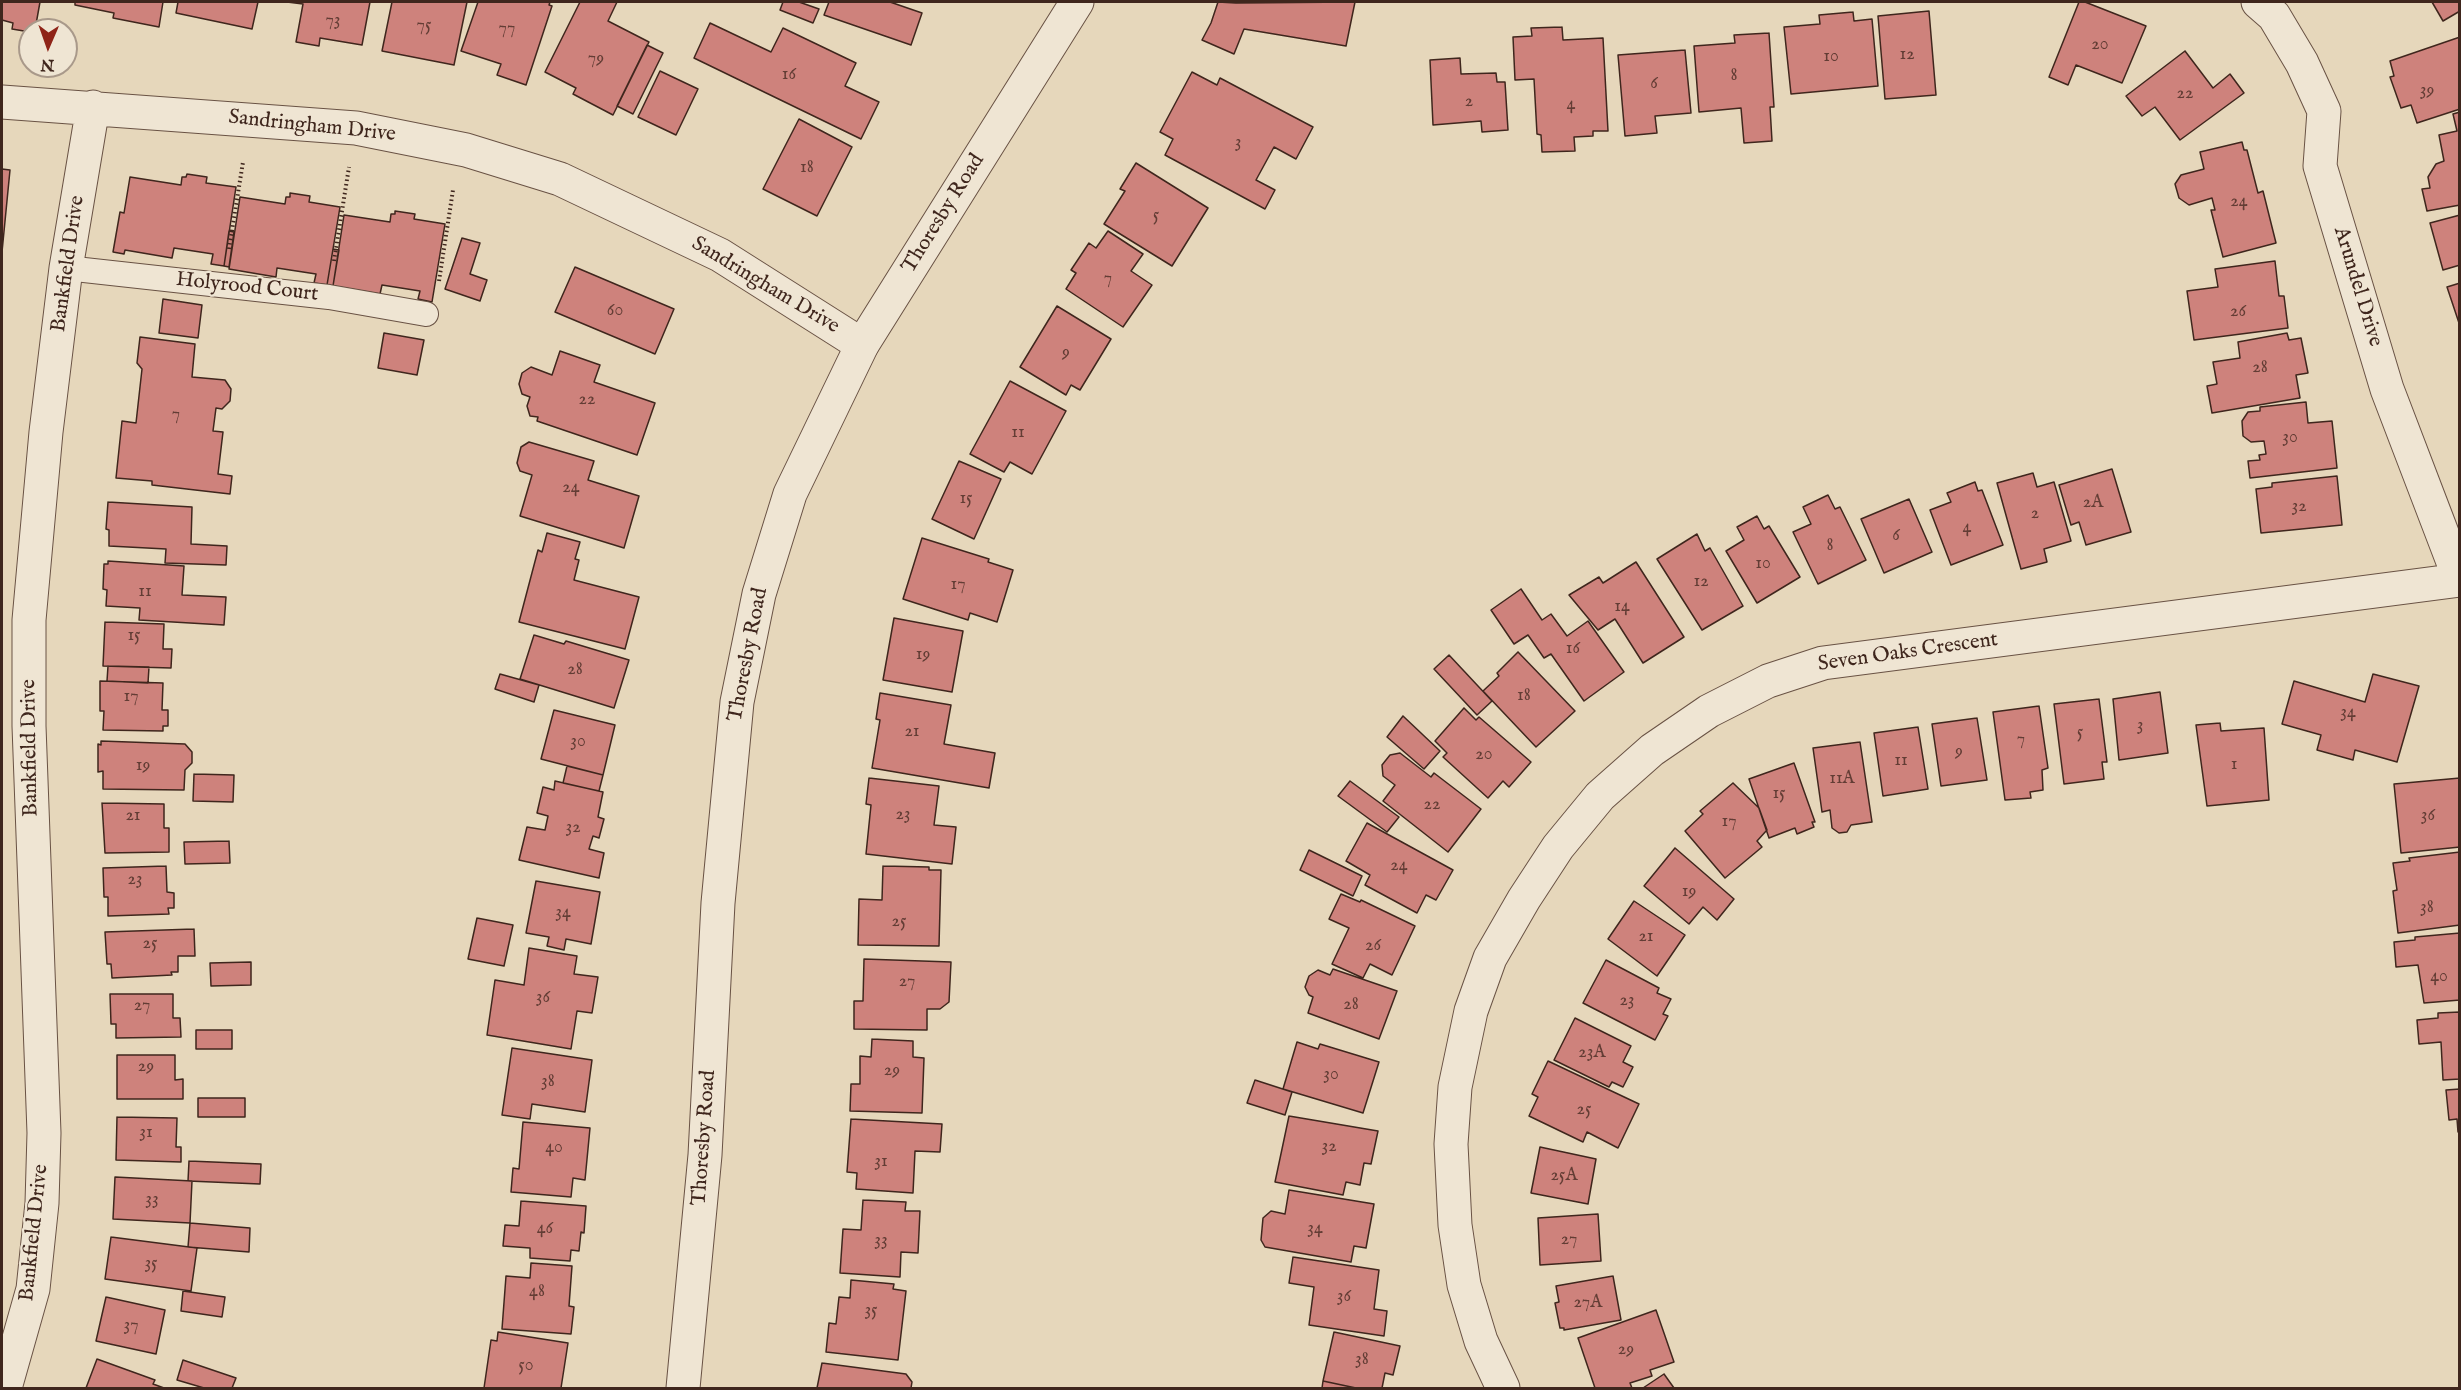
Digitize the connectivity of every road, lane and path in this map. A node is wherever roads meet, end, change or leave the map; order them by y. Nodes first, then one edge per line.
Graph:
1 (1077, 2) edge
2 (2258, 2) edge
3 (2, 102) edge
4 (93, 107) junction
5 (241, 171) dead end
6 (346, 183) dead end
7 (453, 188) dead end
8 (66, 268) junction
9 (224, 285) junction
10 (329, 297) junction
11 (426, 314) joint
12 (862, 345) junction
13 (2459, 580) edge
14 (5, 1389) edge
15 (683, 1389) edge
16 (1503, 1389) edge

1 - 12 street, Thoresby Road
2 - 13 street, Arundel Drive
3 - 4 street, Sandringham Drive
4 - 8 street, Bankfield Drive
4 - 12 street, Sandringham Drive
5 - 9 path
6 - 10 path
7 - 11 path
8 - 9 lane, Holyrood Court
8 - 14 street, Bankfield Drive
9 - 10 lane, Holyrood Court
10 - 11 lane, Holyrood Court
12 - 15 street, Thoresby Road
13 - 16 street, Seven Oaks Crescent

